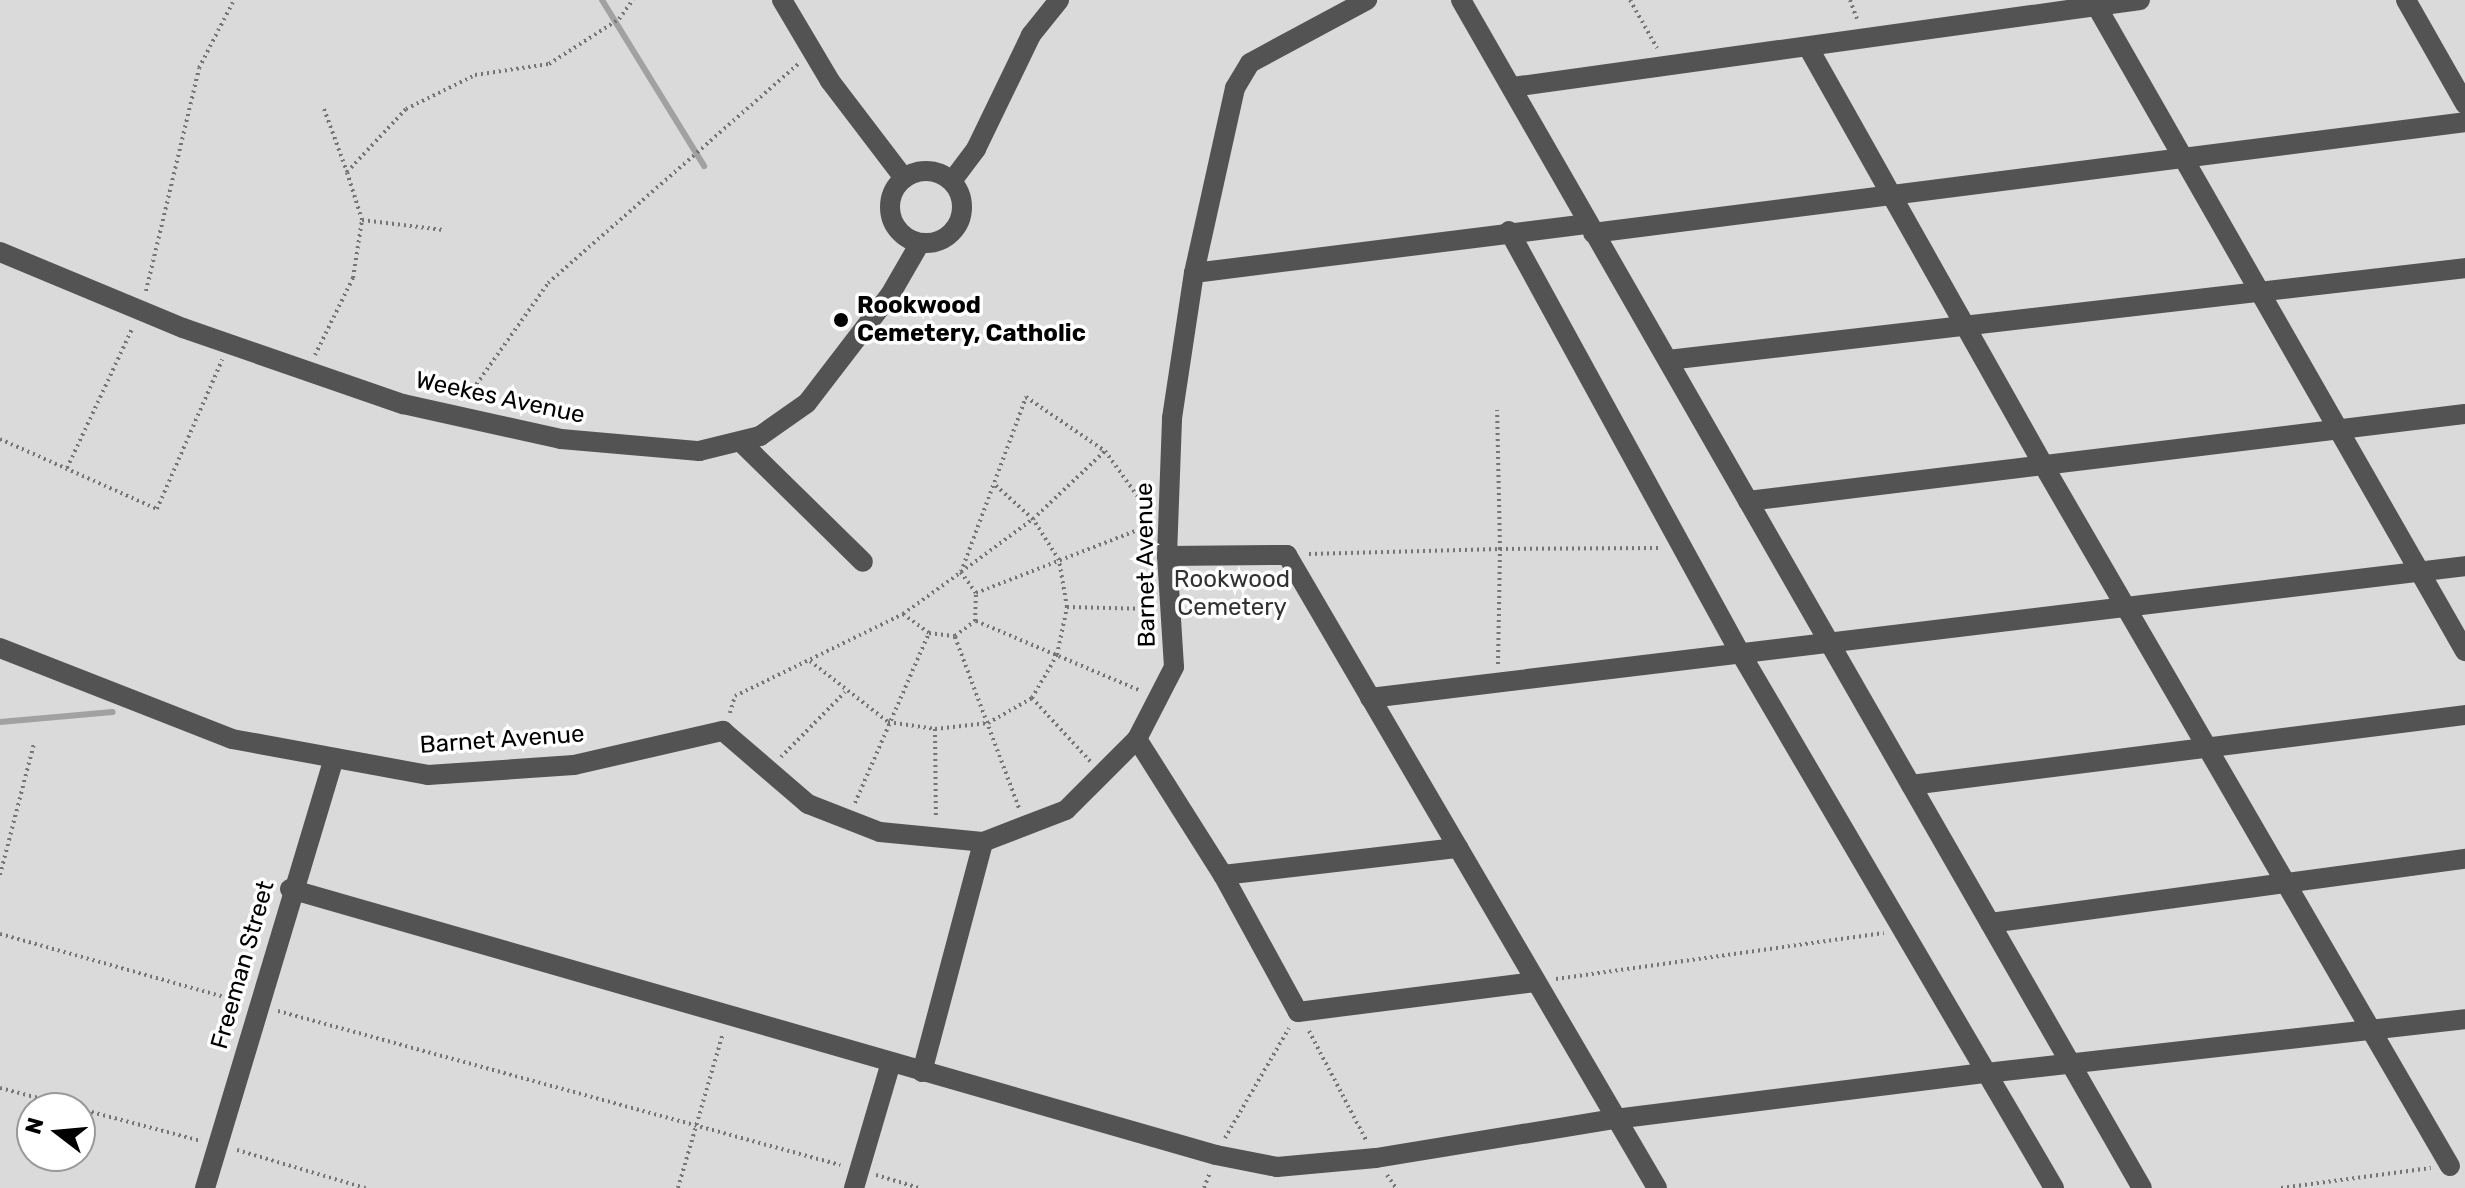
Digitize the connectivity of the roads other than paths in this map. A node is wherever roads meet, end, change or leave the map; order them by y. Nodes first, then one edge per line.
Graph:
1 (782, 0) edge
2 (1059, 0) edge
3 (1367, 0) edge
4 (1461, 0) edge
5 (2140, 0) edge
6 (2406, 0) edge
7 (2094, 3) edge
8 (1808, 47) junction
9 (1513, 87) junction
10 (2465, 104) edge
11 (2465, 122) edge
12 (2184, 160) junction
13 (904, 178) junction
14 (952, 181) junction
15 (1890, 194) junction
16 (1590, 228) junction
17 (1509, 231) junction
18 (920, 243) junction
19 (0, 252) edge
20 (2465, 268) edge
21 (1194, 273) junction
22 (2261, 291) junction
23 (1965, 327) junction
24 (1668, 360) junction
25 (2465, 414) edge
26 (2340, 431) junction
27 (743, 444) junction
28 (2045, 468) junction
29 (1748, 501) junction
30 (1167, 556) junction
31 (863, 562) dead end
32 (2465, 566) edge
33 (2420, 571) junction
34 (2126, 607) junction
35 (1830, 643) junction
36 (0, 648) edge
37 (2465, 651) edge
38 (1741, 654) junction
39 (1370, 698) junction
40 (2465, 715) edge
41 (1137, 739) junction
42 (2205, 744) junction
43 (334, 758) junction
44 (1911, 785) junction
45 (983, 842) junction
46 (1458, 848) junction
47 (2465, 859) edge
48 (1223, 875) junction
49 (2286, 884) junction
50 (290, 889) junction
51 (1990, 923) junction
52 (1535, 982) junction
53 (2465, 1019) edge
54 (2370, 1030) junction
55 (891, 1062) junction
56 (2070, 1062) junction
57 (922, 1072) junction
58 (1986, 1073) junction
59 (1615, 1119) junction
60 (2450, 1166) road end
61 (856, 1179) edge
62 (205, 1188) edge
63 (1657, 1188) edge
64 (2054, 1188) edge
65 (2142, 1188) edge

1 - 13 street
2 - 14 street
3 - 21 street, Barnet Avenue
4 - 9 street
5 - 7 street
6 - 10 street
7 - 8 street
7 - 12 street
8 - 9 street
8 - 15 street
9 - 16 street
11 - 12 street
12 - 15 street
12 - 22 street
13 - 14 street
13 - 18 street
14 - 18 street
15 - 16 street
15 - 23 street
16 - 17 street
16 - 24 street
17 - 21 street
17 - 38 street
18 - 27 street, Weekes Avenue
19 - 27 street, Weekes Avenue
20 - 22 street
21 - 30 street, Barnet Avenue
22 - 23 street
22 - 26 street
23 - 24 street
23 - 28 street
24 - 29 street
25 - 26 street
26 - 28 street
26 - 33 street
27 - 31 street
28 - 29 street
28 - 34 street
29 - 35 street
30 - 39 street
30 - 41 street, Barnet Avenue
32 - 33 street
33 - 34 street
33 - 37 street
34 - 35 street
34 - 42 street
35 - 38 street
35 - 44 street
36 - 43 street, Barnet Avenue
38 - 39 street
38 - 58 street
39 - 46 street
40 - 42 street
41 - 45 street, Barnet Avenue
41 - 48 street
42 - 44 street
42 - 49 street
43 - 45 street, Barnet Avenue
43 - 50 street, Freeman Street
44 - 51 street
45 - 57 street
46 - 48 street
46 - 52 street
47 - 49 street
48 - 52 street
49 - 51 street
49 - 54 street
50 - 55 street
50 - 62 street, Freeman Street
51 - 56 street
52 - 59 street
53 - 54 street
54 - 56 street
54 - 60 street
55 - 57 street
55 - 61 street
56 - 58 street
56 - 65 street
57 - 59 street
58 - 59 street
58 - 64 street
59 - 63 street

